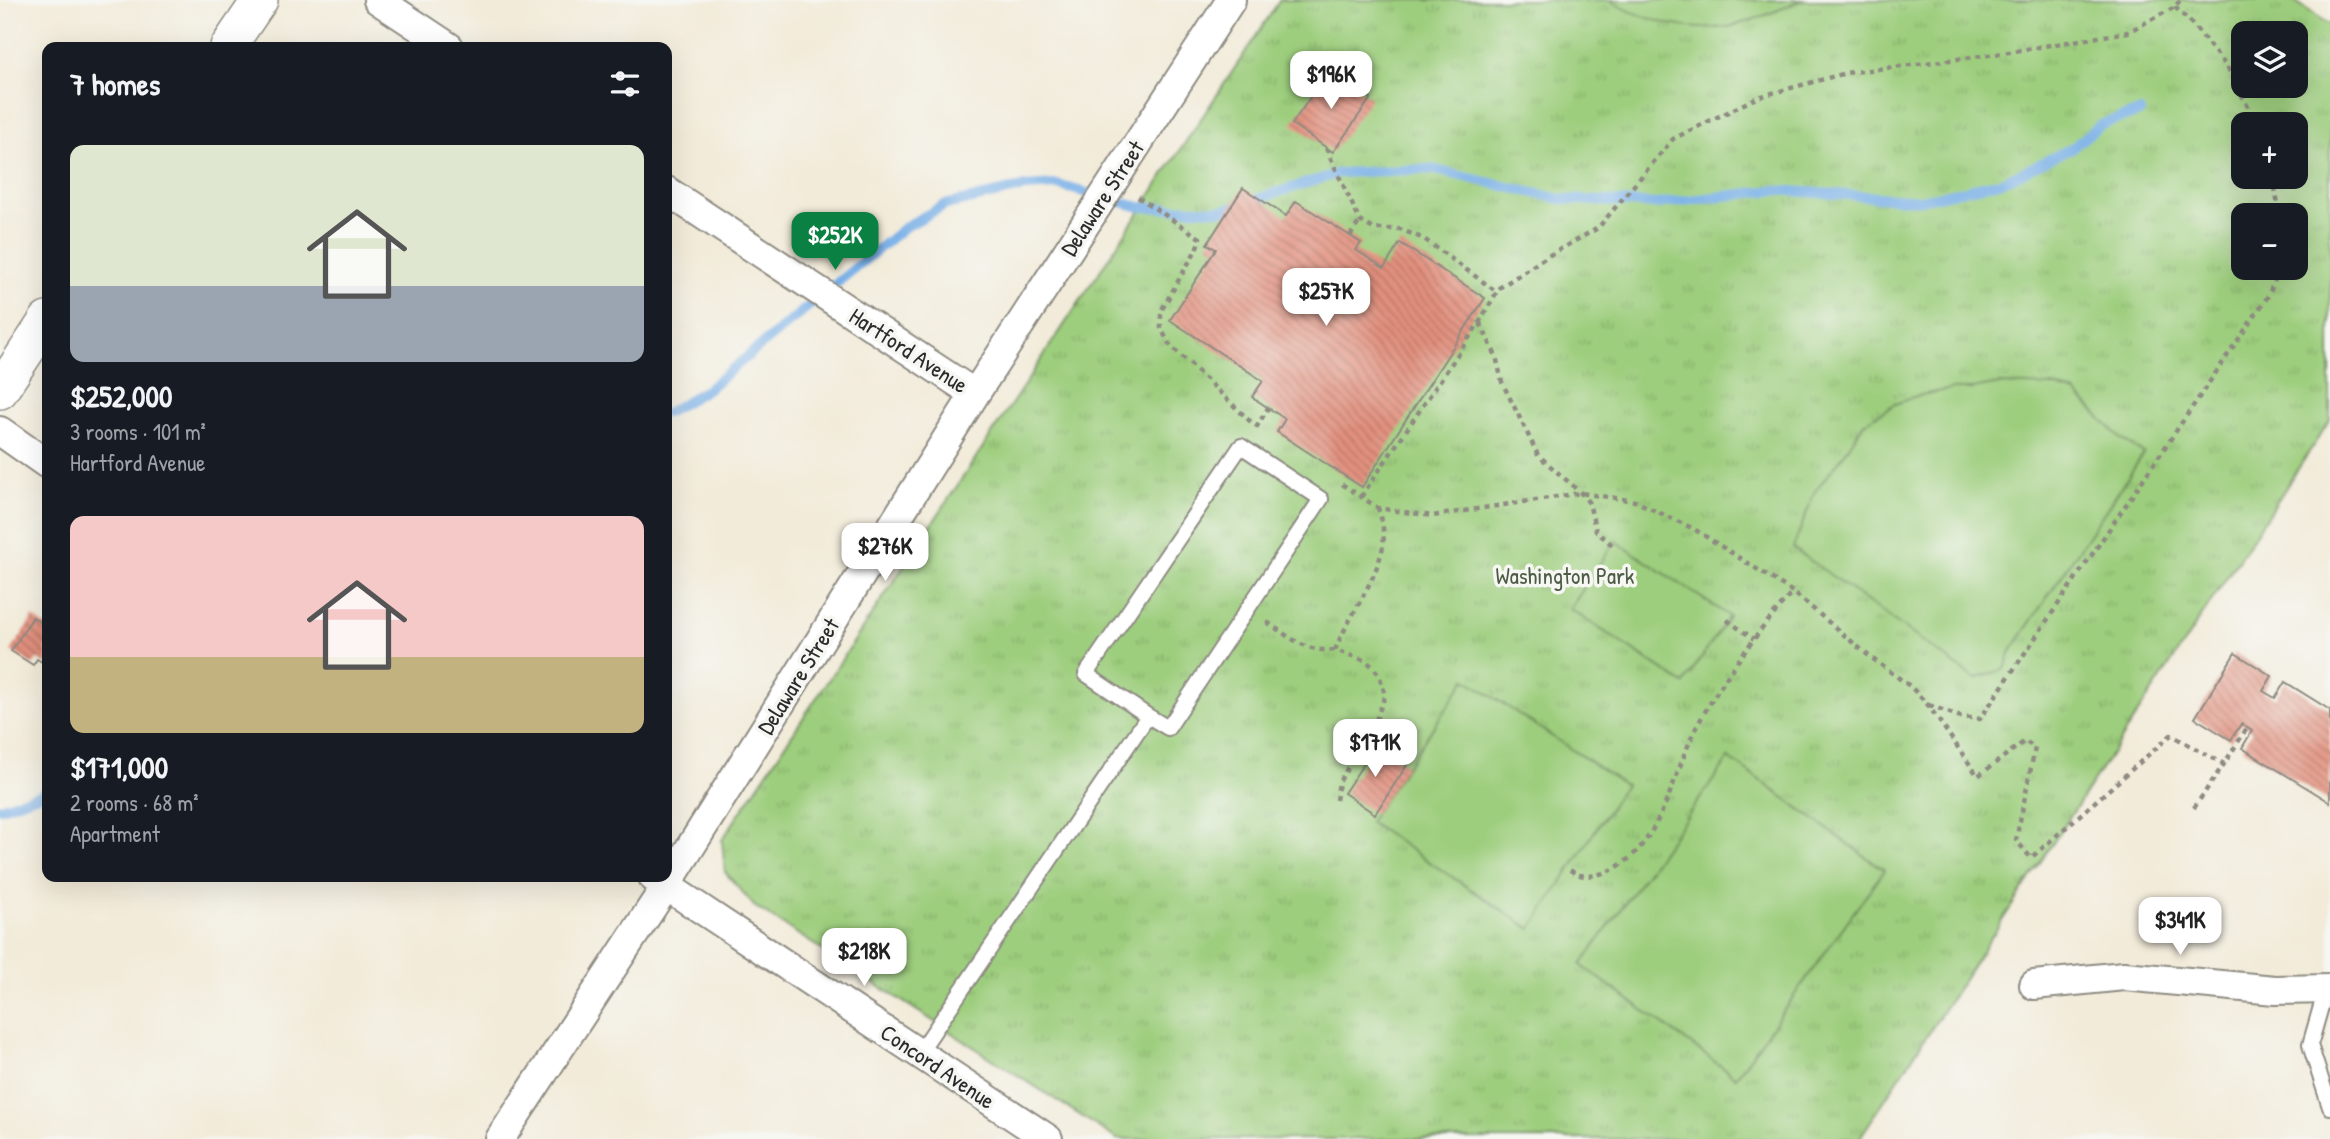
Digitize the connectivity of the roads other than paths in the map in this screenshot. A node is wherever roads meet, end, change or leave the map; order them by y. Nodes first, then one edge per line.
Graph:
1 (260, 0) edge
2 (378, 0) edge
3 (1231, 0) edge
4 (231, 42) edge
5 (441, 42) edge
6 (672, 194) edge
7 (42, 328) edge
8 (0, 391) edge
9 (975, 394) junction
10 (0, 431) edge
11 (42, 460) edge
12 (1148, 716) junction
13 (672, 861) edge
14 (658, 882) edge
15 (661, 882) edge
16 (2034, 985) dead end
17 (2328, 989) edge
18 (919, 1053) junction
19 (2330, 1107) edge
20 (500, 1139) edge
21 (1048, 1139) edge

1 - 4 street
2 - 5 street
3 - 9 street, Delaware Street
6 - 9 street, Hartford Avenue
7 - 8 street
9 - 13 street, Delaware Street
10 - 11 street
12 - 12 lane
12 - 18 lane
14 - 20 street, Delaware Street
15 - 18 street, Concord Avenue
16 - 17 street
17 - 19 lane
18 - 21 street, Concord Avenue

